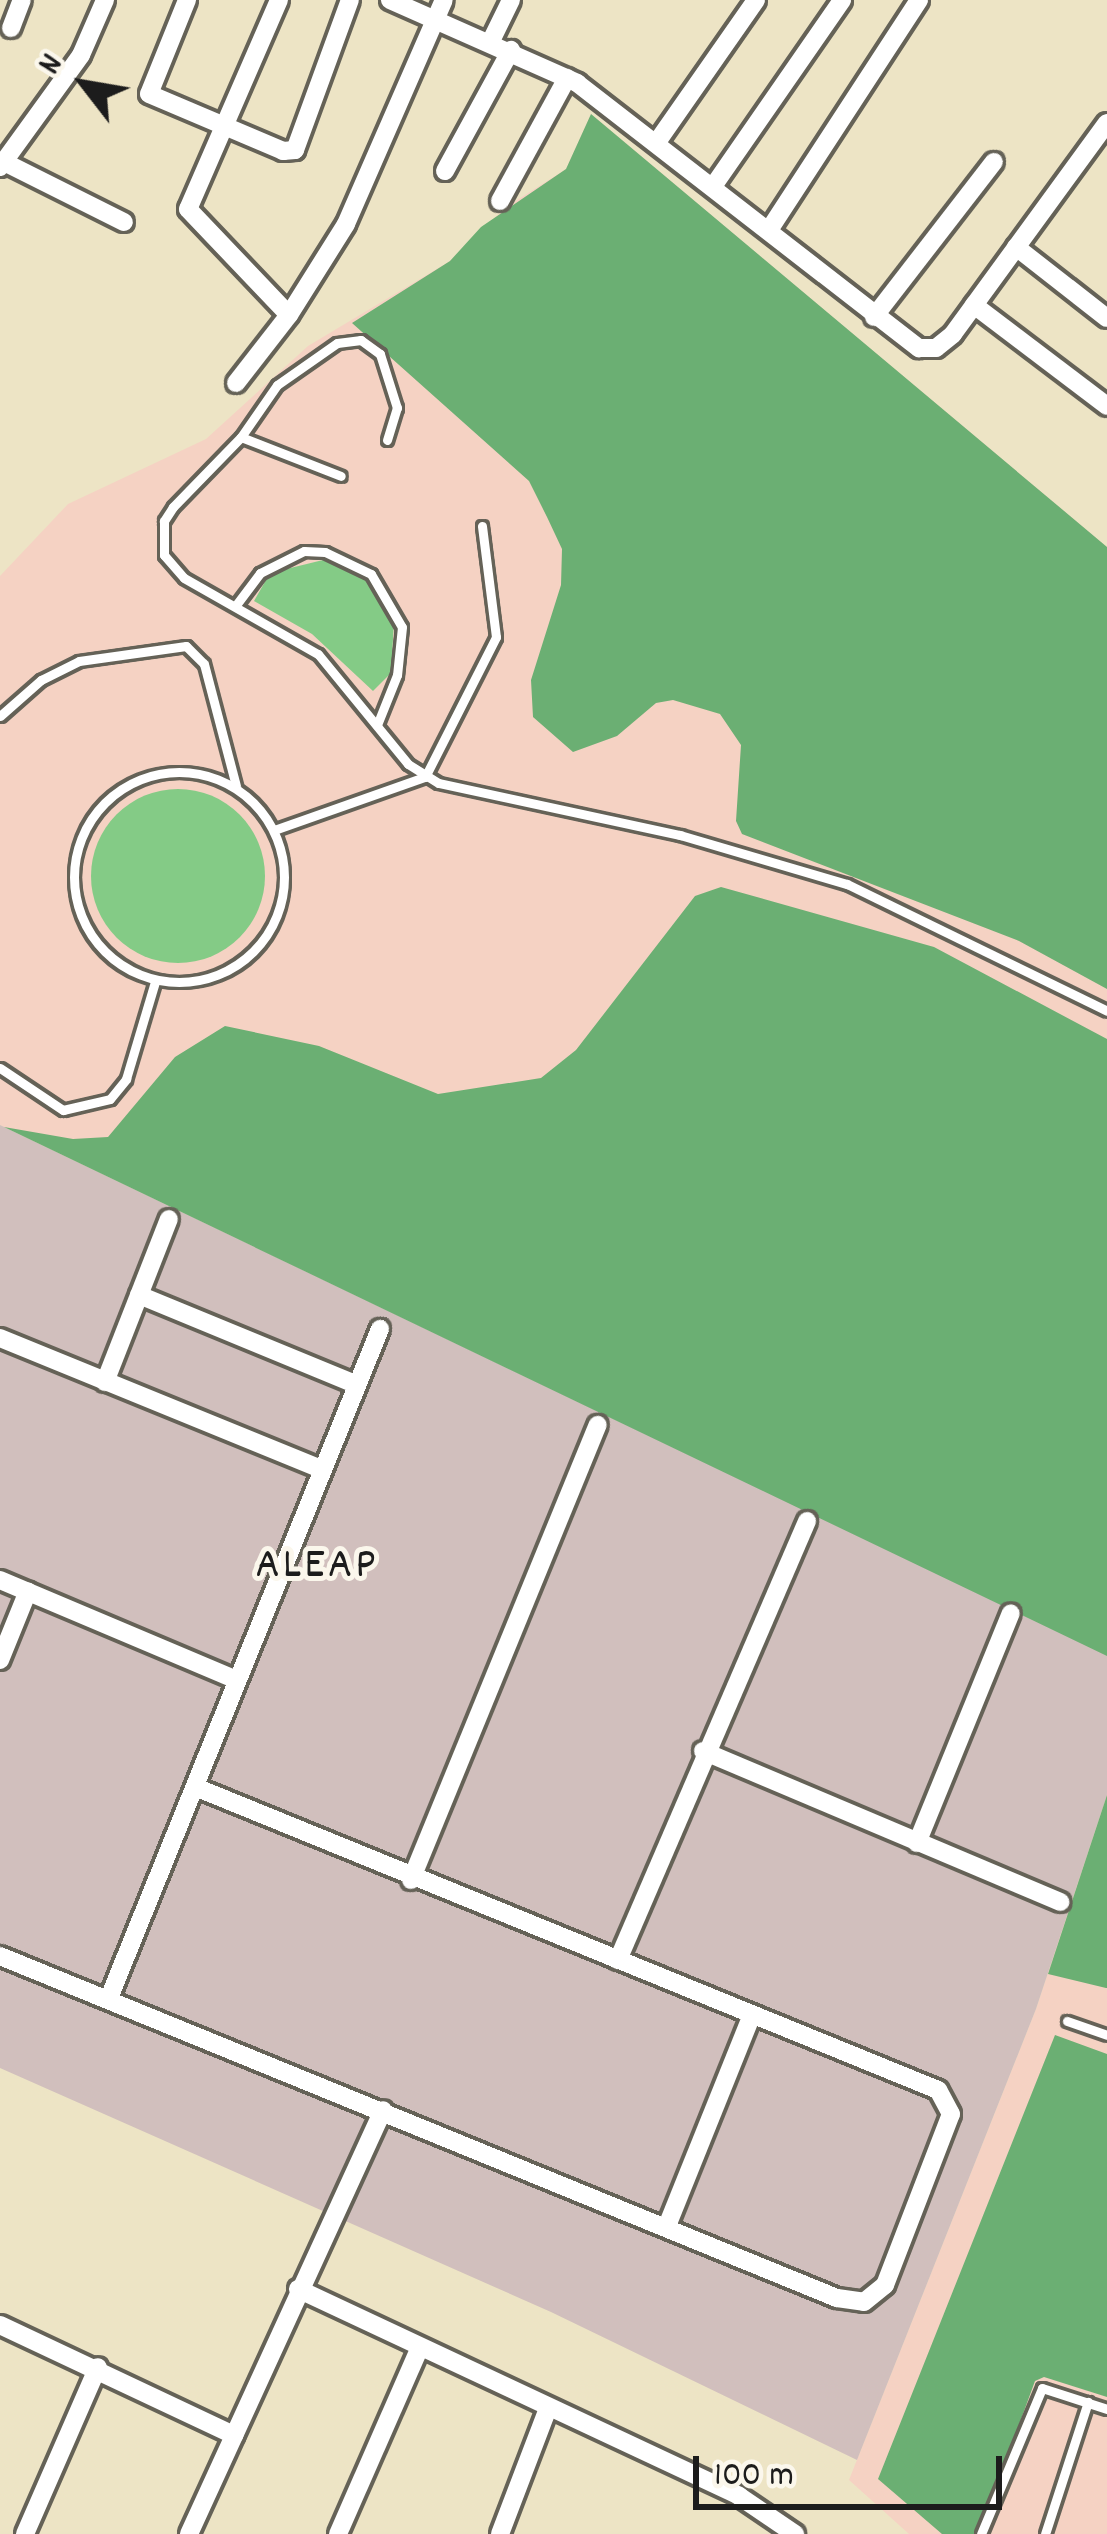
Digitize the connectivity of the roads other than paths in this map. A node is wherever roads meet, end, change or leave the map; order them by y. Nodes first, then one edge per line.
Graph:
1 (22, 0) edge
2 (105, 0) edge
3 (187, 0) edge
4 (279, 0) edge
5 (350, 0) edge
6 (390, 0) edge
7 (444, 0) edge
8 (511, 0) edge
9 (756, 0) edge
10 (842, 0) edge
11 (919, 0) edge
12 (440, 23) junction
13 (10, 28) dead end
14 (490, 43) junction
15 (512, 50) junction
16 (567, 78) junction
17 (1107, 122) edge
18 (226, 126) junction
19 (657, 142) junction
20 (994, 162) dead end
21 (2, 165) edge
22 (445, 172) dead end
23 (714, 184) junction
24 (500, 201) dead end
25 (124, 222) dead end
26 (771, 227) junction
27 (1016, 247) junction
28 (974, 305) junction
29 (289, 315) junction
30 (874, 317) junction
31 (1107, 318) edge
32 (236, 383) dead end
33 (1107, 406) edge
34 (241, 437) junction
35 (387, 440) dead end
36 (341, 476) dead end
37 (482, 526) dead end
38 (236, 605) junction
39 (0, 716) edge
40 (377, 725) junction
41 (425, 777) junction
42 (236, 786) junction
43 (277, 829) junction
44 (155, 982) junction
45 (1107, 1012) edge
46 (0, 1068) edge
47 (169, 1219) dead end
48 (139, 1294) junction
49 (380, 1329) dead end
50 (0, 1338) edge
51 (105, 1382) junction
52 (357, 1385) junction
53 (598, 1425) dead end
54 (321, 1469) junction
55 (807, 1521) dead end
56 (0, 1580) edge
57 (28, 1591) junction
58 (1011, 1613) dead end
59 (0, 1660) edge
60 (237, 1680) junction
61 (703, 1751) junction
62 (195, 1787) junction
63 (917, 1843) junction
64 (411, 1880) junction
65 (1060, 1902) dead end
66 (0, 1956) edge
67 (618, 1960) junction
68 (109, 1998) junction
69 (752, 2015) junction
70 (1067, 2021) dead end
71 (1107, 2035) edge
72 (383, 2110) junction
73 (667, 2226) junction
74 (298, 2289) junction
75 (0, 2326) edge
76 (420, 2347) junction
77 (98, 2367) junction
78 (1088, 2402) junction
79 (548, 2408) junction
80 (1107, 2410) edge
81 (235, 2434) junction
82 (25, 2534) edge
83 (189, 2534) edge
84 (338, 2534) edge
85 (500, 2534) edge
86 (795, 2534) edge
87 (980, 2534) edge
88 (1045, 2534) edge

1 - 13 street
2 - 21 street
3 - 18 street
4 - 18 street
5 - 18 street
6 - 12 street
7 - 12 street
8 - 14 street
9 - 19 street
10 - 23 street
11 - 26 street
12 - 14 street
12 - 29 street
14 - 15 street
15 - 16 street
15 - 22 street
16 - 19 street
16 - 24 street
17 - 27 street
18 - 29 street
19 - 23 street
20 - 30 street
21 - 25 street
23 - 26 street
26 - 30 street
27 - 28 street
27 - 31 street
28 - 30 street
28 - 33 street
29 - 32 street
34 - 35 lane
34 - 36 lane
34 - 38 lane
37 - 41 lane
38 - 40 lane
38 - 40 lane
39 - 42 lane
40 - 41 lane
41 - 43 lane
41 - 45 lane
42 - 43 lane
42 - 44 lane
43 - 44 lane
44 - 46 lane
47 - 48 street
48 - 51 street
48 - 52 street
49 - 52 street
50 - 51 street
51 - 54 street
52 - 54 street
53 - 64 street
54 - 60 street
55 - 61 street
56 - 57 street
57 - 59 street
57 - 60 street
58 - 63 street
60 - 62 street
61 - 63 street
61 - 67 street
62 - 64 street
62 - 68 street
63 - 65 street
64 - 67 street
66 - 68 street
67 - 69 street
68 - 72 street
69 - 73 street
69 - 73 street
70 - 71 lane
72 - 73 street
72 - 74 street
74 - 76 street
74 - 81 street
75 - 77 street
76 - 79 street
76 - 84 street
77 - 81 street
77 - 82 street
78 - 80 lane
78 - 87 lane
78 - 88 lane
79 - 85 street
79 - 86 street
81 - 83 street

